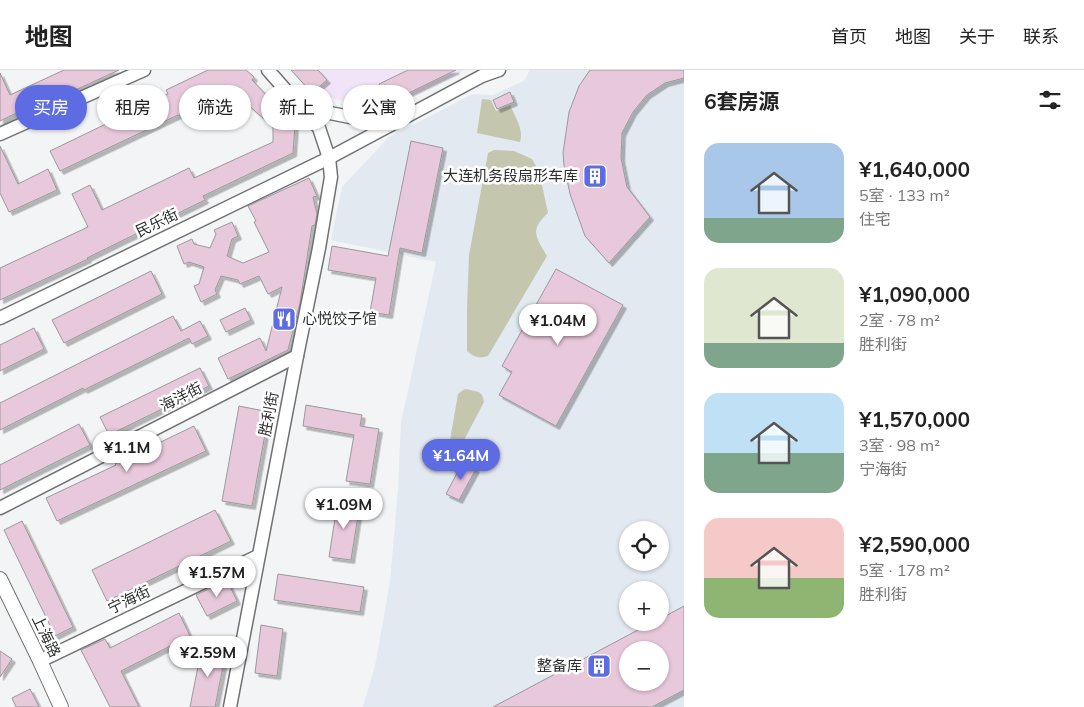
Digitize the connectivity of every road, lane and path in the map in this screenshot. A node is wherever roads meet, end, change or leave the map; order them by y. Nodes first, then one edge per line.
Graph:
1 (144, 70) edge
2 (268, 70) edge
3 (498, 70) edge
4 (281, 85) edge
5 (415, 112) edge
6 (320, 130) edge
7 (381, 130) edge
8 (0, 134) edge
9 (329, 158) junction
10 (0, 318) edge
11 (297, 356) junction
12 (0, 508) edge
13 (258, 556) junction
14 (0, 579) edge
15 (40, 661) junction
16 (61, 707) edge
17 (230, 707) edge

1 - 8 street
2 - 4 street
3 - 5 street, 民乐街
6 - 9 street, 胜利街
7 - 9 street, 民乐街
9 - 10 street, 民乐街
9 - 11 street, 胜利街
11 - 12 street, 海洋街
11 - 13 street, 胜利街
13 - 15 street, 宁海街
13 - 17 street, 胜利街
14 - 15 main road, 上海路
15 - 16 main road, 上海路

